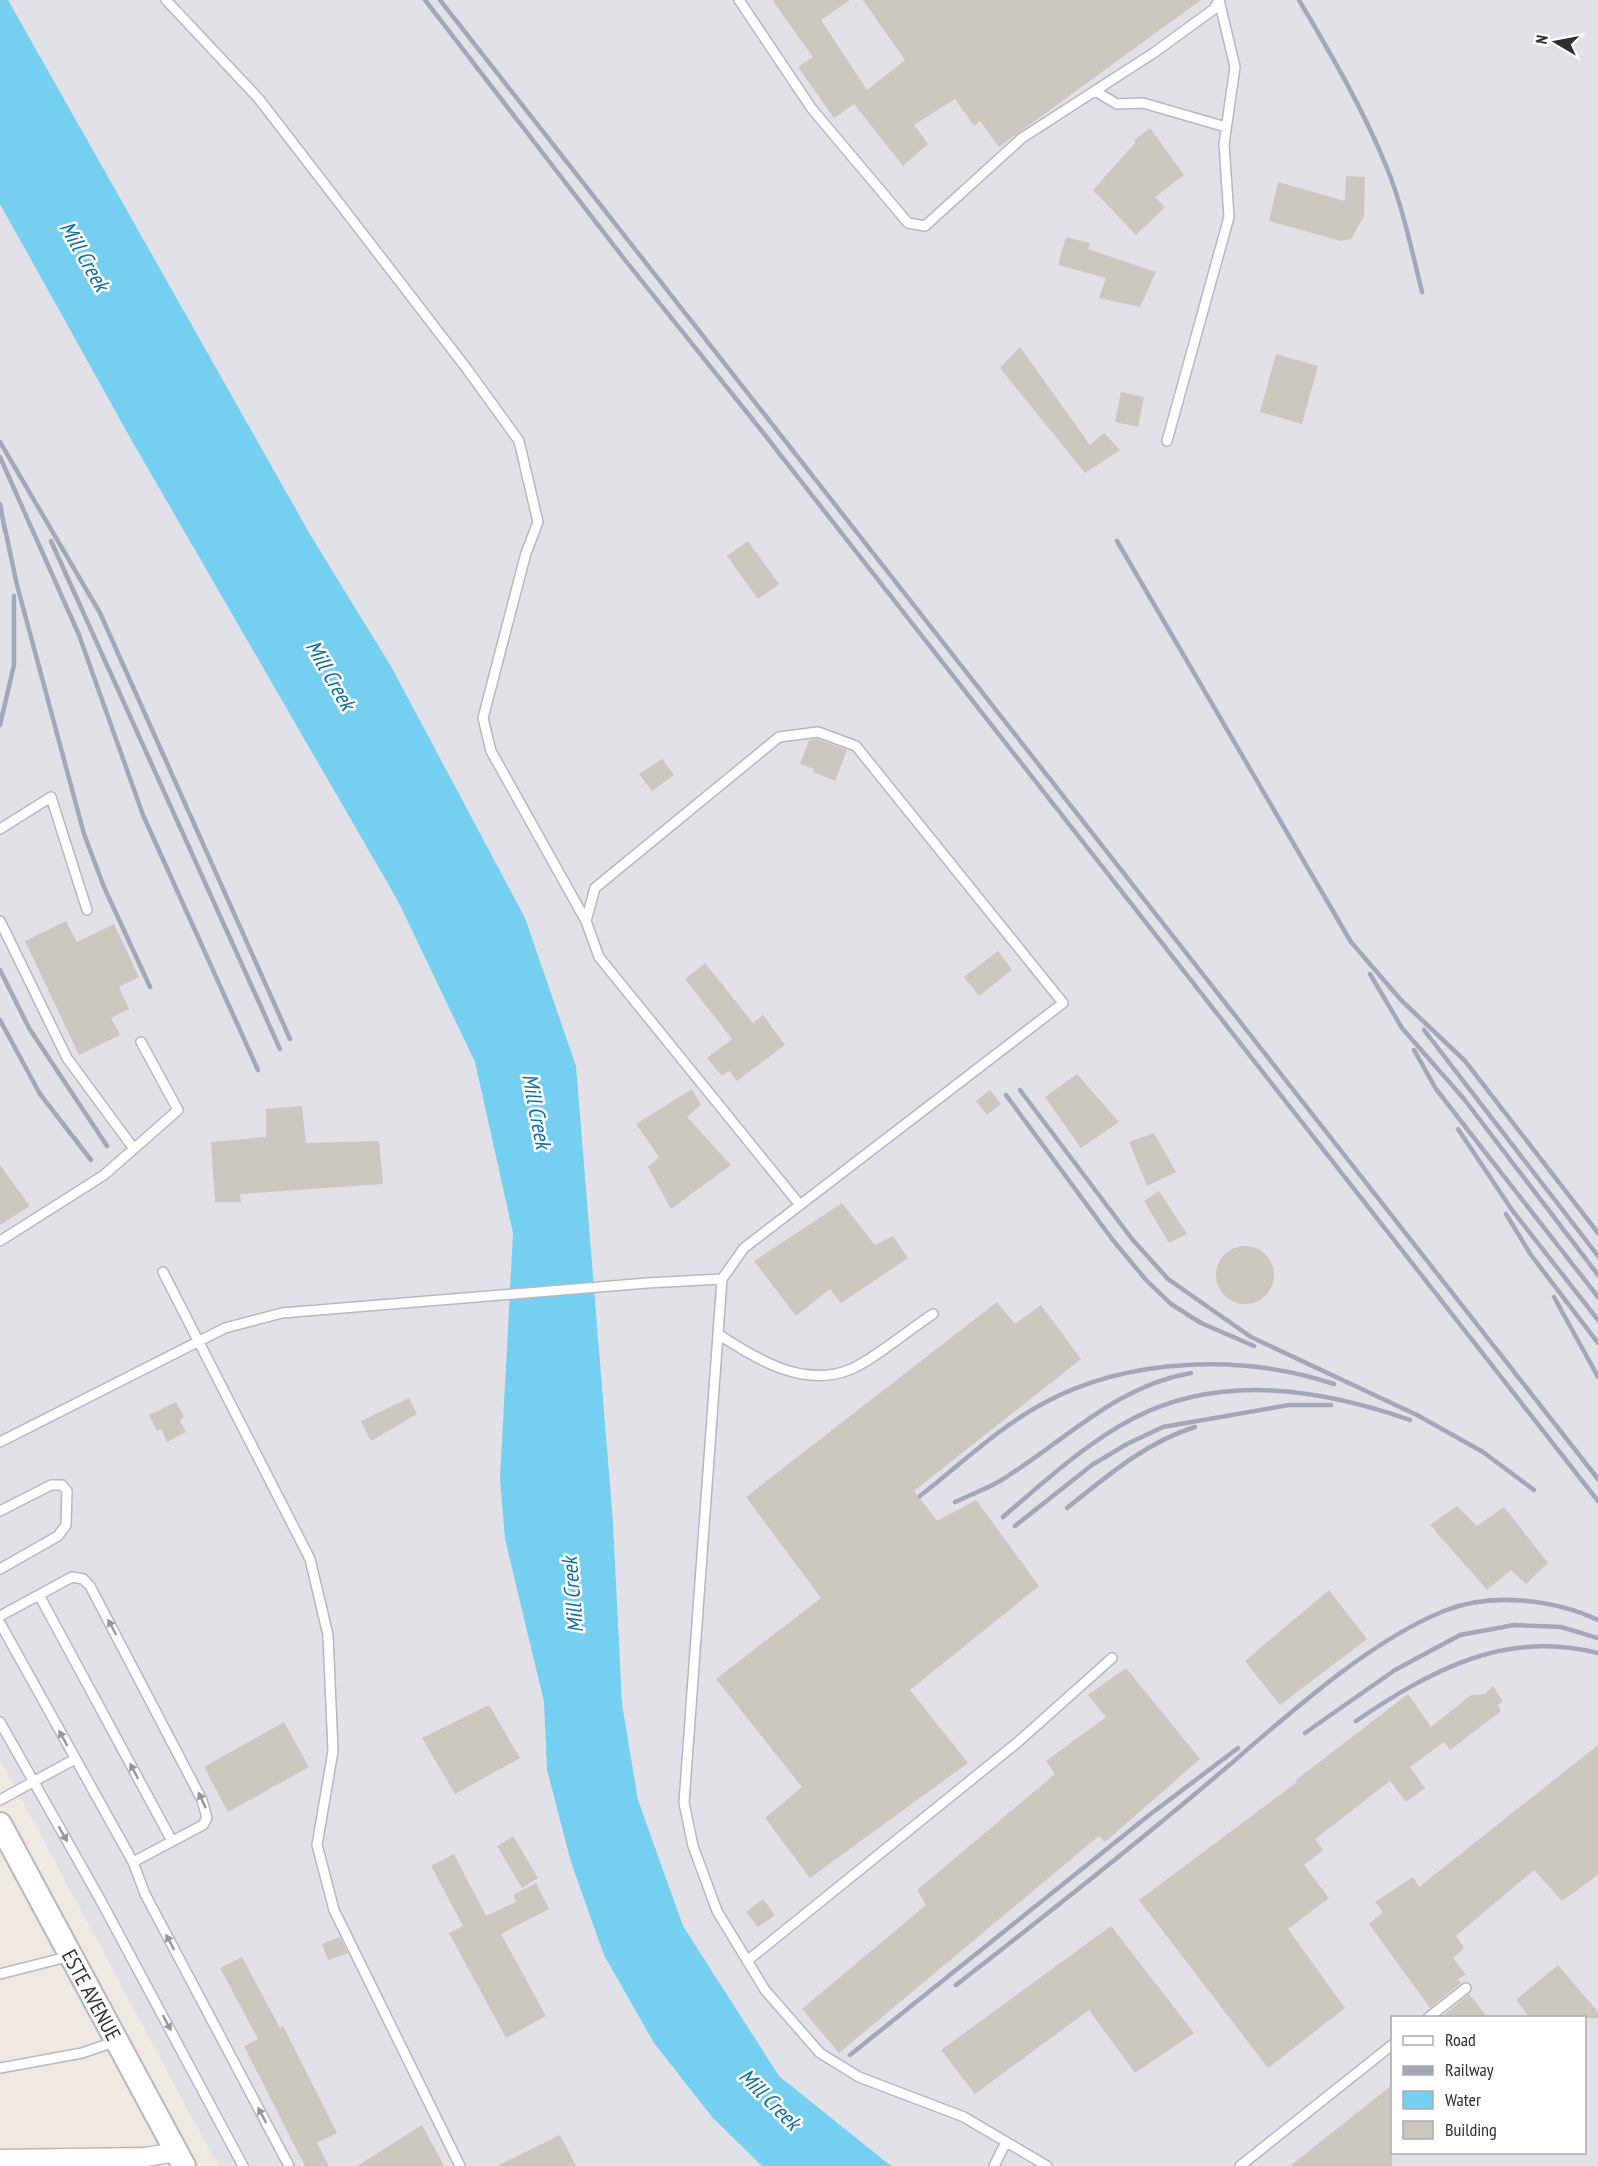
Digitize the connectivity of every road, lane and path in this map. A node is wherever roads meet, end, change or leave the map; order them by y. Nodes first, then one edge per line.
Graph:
1 (166, 0) edge
2 (739, 0) edge
3 (1219, 0) edge
4 (1095, 91) junction
5 (1226, 127) junction
6 (1167, 441) dead end
7 (0, 830) edge
8 (87, 910) dead end
9 (0, 921) edge
10 (586, 921) junction
11 (141, 1042) dead end
12 (134, 1149) junction
13 (800, 1205) junction
14 (0, 1241) edge
15 (163, 1272) dead end
16 (722, 1279) junction
17 (933, 1314) dead end
18 (718, 1334) junction
19 (200, 1341) junction
20 (0, 1442) edge
21 (0, 1511) edge
22 (0, 1569) edge
23 (39, 1595) junction
24 (0, 1617) edge
25 (0, 1623) edge
26 (1112, 1658) dead end
27 (0, 1722) edge
28 (75, 1759) junction
29 (34, 1783) junction
30 (0, 1800) edge
31 (0, 1824) edge
32 (172, 1841) junction
33 (133, 1862) junction
34 (71, 1956) junction
35 (747, 1961) junction
36 (0, 1974) edge
37 (1466, 1988) dead end
38 (1431, 2016) edge
39 (117, 2041) junction
40 (1391, 2046) edge
41 (0, 2068) edge
42 (1006, 2142) junction
43 (0, 2159) edge
44 (181, 2159) edge
45 (243, 2166) edge
46 (290, 2166) edge
47 (460, 2166) edge
48 (994, 2166) edge
49 (1047, 2166) edge
50 (1240, 2166) edge

1 - 10 lane
2 - 4 lane
3 - 4 lane
3 - 5 lane
4 - 5 lane
5 - 6 lane
7 - 8 lane
9 - 12 lane
10 - 13 lane
10 - 13 lane
11 - 12 lane
12 - 14 lane
13 - 16 lane
15 - 19 lane
16 - 18 lane
16 - 19 lane
17 - 18 lane
18 - 35 lane
19 - 20 lane
19 - 47 lane
21 - 22 lane
23 - 24 lane
32 -> 23 lane
32 -> 23 lane
28 -> 25 lane
26 - 35 lane
27 - 29 lane
28 - 29 lane
28 - 33 lane
29 - 30 lane
29 -> 45 lane
31 - 34 street, ESTE AVENUE
32 - 33 lane
46 -> 33 lane
34 - 36 lane
34 - 39 street, ESTE AVENUE
35 - 42 lane
37 - 38 lane
39 - 41 lane
39 - 44 street, ESTE AVENUE
40 - 50 lane
42 - 48 lane
42 - 49 lane
43 - 44 street

